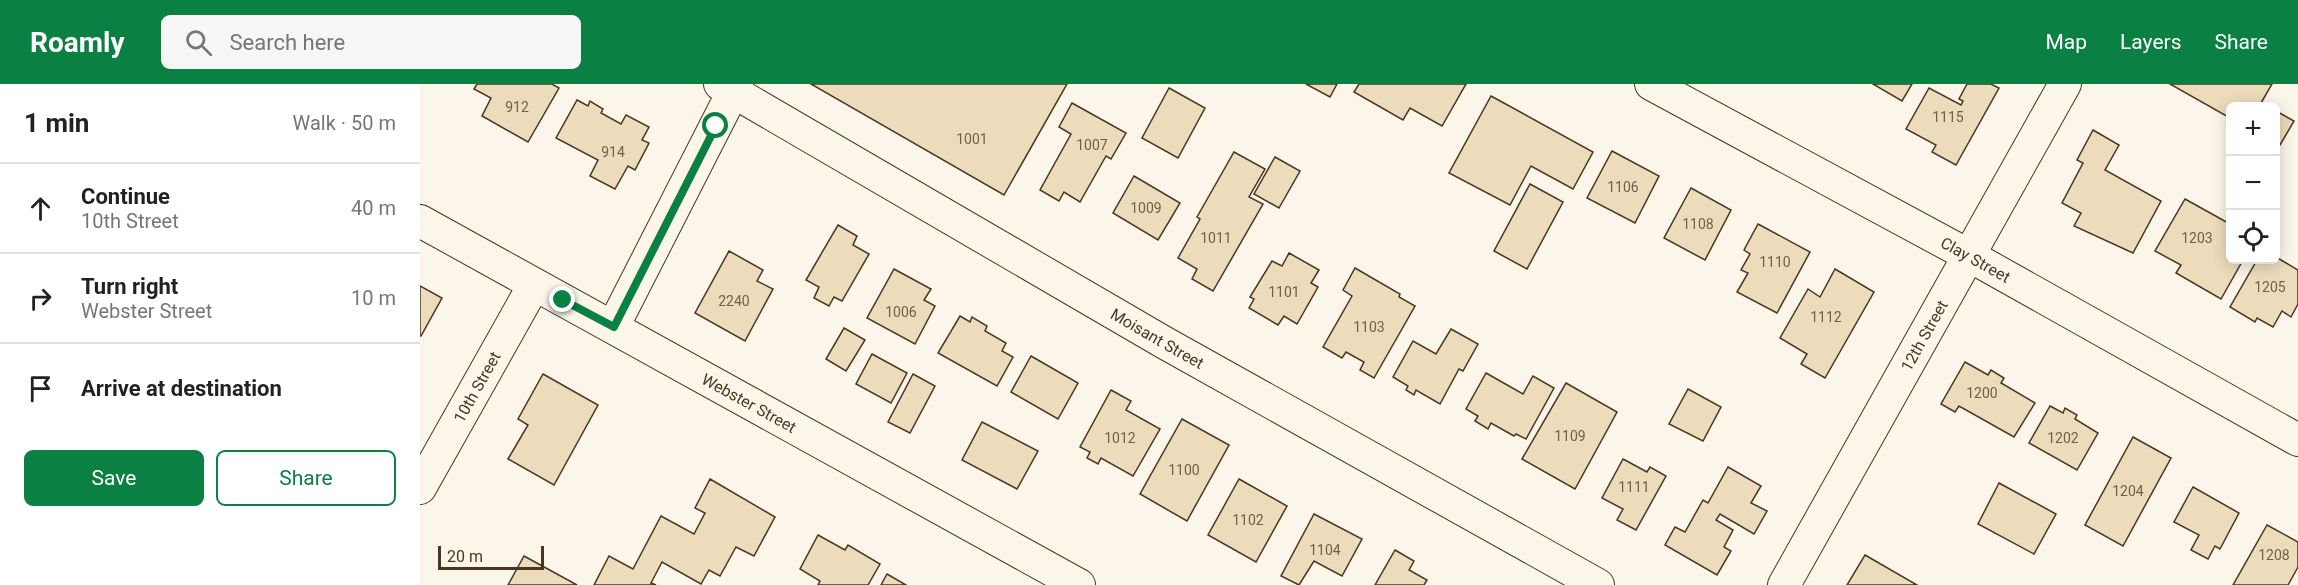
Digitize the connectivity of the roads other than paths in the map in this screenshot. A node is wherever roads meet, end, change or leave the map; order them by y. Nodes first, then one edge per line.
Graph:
1 (1651, 84) edge
2 (2065, 84) edge
3 (730, 87) edge
4 (420, 221) edge
5 (1968, 255) junction
6 (534, 285) junction
7 (614, 327) junction
8 (2298, 440) edge
9 (420, 488) edge
10 (1079, 585) edge
11 (1598, 585) edge
12 (1784, 585) edge

1 - 5 street, Clay Street
2 - 5 street, 12th Street
3 - 7 street
3 - 11 street, Moisant Street
4 - 6 street, Webster Street
5 - 8 street, Clay Street
5 - 12 street, 12th Street
6 - 7 street, Webster Street
6 - 9 street, 10th Street
7 - 10 street, Webster Street

